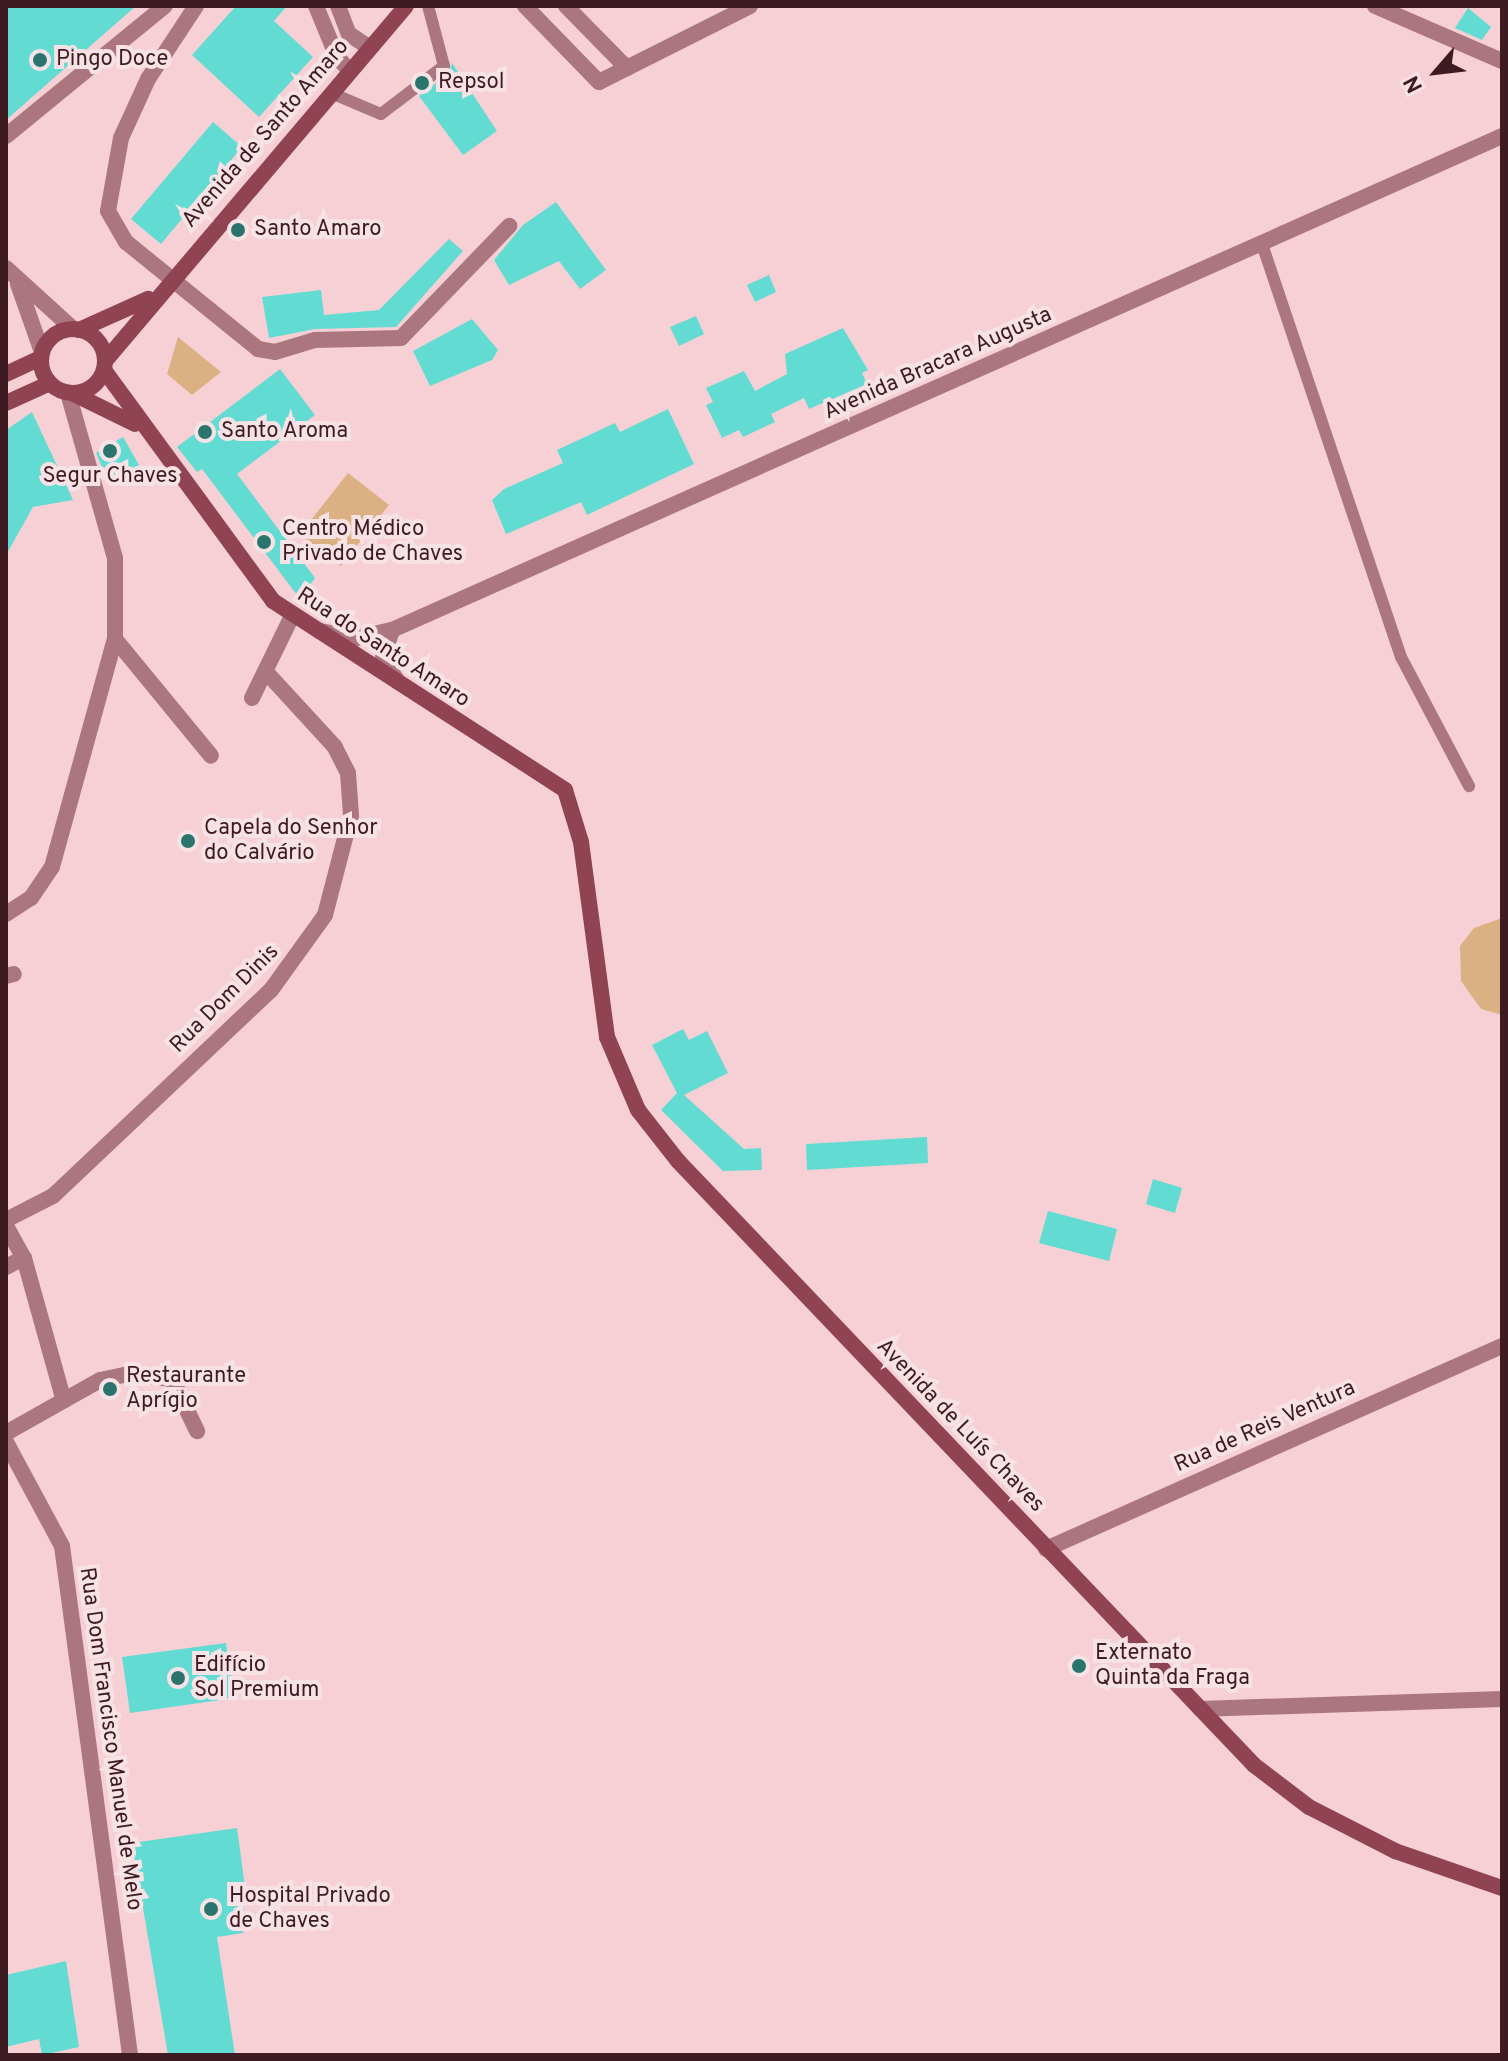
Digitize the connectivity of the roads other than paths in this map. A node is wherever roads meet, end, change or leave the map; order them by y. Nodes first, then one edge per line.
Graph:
1 (165, 6) edge
2 (196, 6) edge
3 (316, 6) edge
4 (338, 6) edge
5 (406, 6) edge
6 (428, 6) edge
7 (525, 6) edge
8 (566, 6) edge
9 (750, 6) edge
10 (1375, 6) edge
11 (370, 48) junction
12 (1502, 61) edge
13 (627, 68) junction
14 (350, 71) junction
15 (331, 93) junction
16 (6, 136) edge
17 (1502, 136) edge
18 (509, 226) dead end
19 (1262, 244) junction
20 (6, 268) edge
21 (18, 282) junction
22 (165, 285) junction
23 (76, 329) junction
24 (41, 355) junction
25 (104, 366) junction
26 (6, 374) edge
27 (50, 383) junction
28 (70, 393) junction
29 (6, 403) edge
30 (143, 430) junction
31 (292, 616) junction
32 (392, 630) junction
33 (318, 631) junction
34 (115, 639) junction
35 (265, 671) junction
36 (405, 690) junction
37 (252, 698) dead end
38 (211, 756) dead end
39 (1469, 786) dead end
40 (581, 842) joint
41 (6, 914) edge
42 (6, 1220) edge
43 (6, 1226) edge
44 (24, 1258) junction
45 (6, 1267) edge
46 (1502, 1346) edge
47 (64, 1401) junction
48 (197, 1431) dead end
49 (6, 1433) edge
50 (6, 1442) edge
51 (1046, 1549) junction
52 (1502, 1699) edge
53 (1200, 1709) junction
54 (1502, 1888) edge
55 (130, 2055) edge

1 - 16 street
2 - 22 street
3 - 14 street
4 - 11 street
5 - 11 main road, Avenida de Santo Amaro
6 - 15 lane
7 - 13 street
8 - 13 street
9 - 13 street
10 - 12 street
11 - 14 main road, Avenida de Santo Amaro
14 - 15 main road, Avenida de Santo Amaro
15 - 22 main road, Avenida de Santo Amaro
17 - 19 street, Avenida Bracara Augusta
18 - 22 street
19 - 32 street, Avenida Bracara Augusta
19 - 39 lane
20 - 21 street
21 - 23 street
21 - 24 street
22 - 23 main road, Avenida de Santo Amaro
22 - 25 main road, Avenida de Santo Amaro
23 - 24 main road
23 - 25 main road
24 - 26 main road
24 - 27 main road
25 - 28 main road
25 - 30 main road, Rua do Santo Amaro
27 - 28 main road
27 - 29 main road
28 - 30 main road, Rua do Santo Amaro
28 - 34 street
30 - 31 main road, Rua do Santo Amaro
31 - 33 main road, Rua do Santo Amaro
31 - 35 street
32 - 33 street, Avenida Bracara Augusta
32 - 36 street
33 - 36 main road, Rua do Santo Amaro
34 - 38 street
34 - 41 street
35 - 37 street
35 - 42 street, Rua Dom Dinis
36 - 40 main road, Rua do Santo Amaro
40 - 51 main road, Avenida de Luís Chaves
43 - 44 street
44 - 45 street
44 - 47 street
46 - 51 street, Rua de Reis Ventura
47 - 48 street
47 - 49 street
50 - 55 street, Rua Dom Francisco Manuel de Melo
51 - 53 main road, Avenida de Luís Chaves
52 - 53 street
53 - 54 main road, Avenida de Luís Chaves

